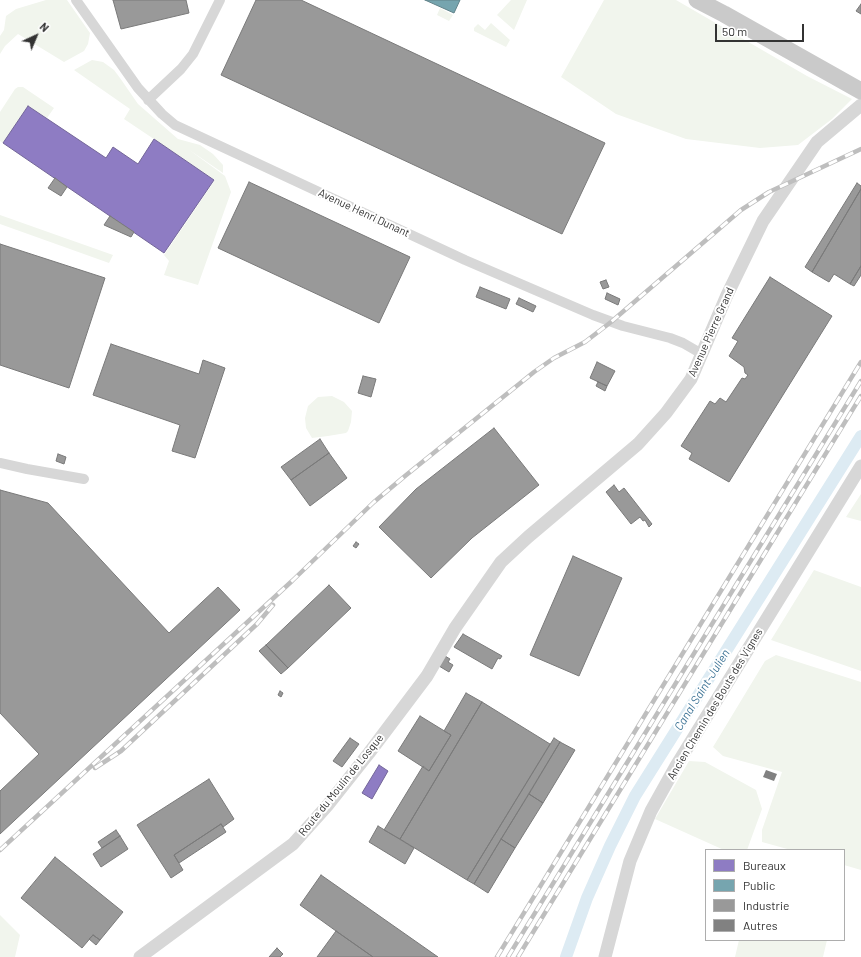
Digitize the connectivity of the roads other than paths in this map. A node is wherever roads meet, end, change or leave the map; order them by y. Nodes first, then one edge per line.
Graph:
1 (76, 0) edge
2 (220, 0) edge
3 (697, 0) edge
4 (706, 0) edge
5 (724, 14) junction
6 (854, 87) edge
7 (148, 100) junction
8 (861, 105) edge
9 (702, 354) junction
10 (0, 463) edge
11 (861, 466) edge
12 (84, 479) dead end
13 (455, 628) joint
14 (140, 957) edge
15 (606, 957) edge

1 - 7 street, Avenue Henri Dunant
2 - 7 street
3 - 5 main road
4 - 5 main road
5 - 6 main road
7 - 9 street, Avenue Henri Dunant
8 - 9 street, Avenue Pierre Grand
9 - 13 street, Avenue Pierre Grand
10 - 12 street
11 - 15 street, Ancien Chemin des Bouts des Vignes
13 - 14 street, Route du Moulin de Losque

